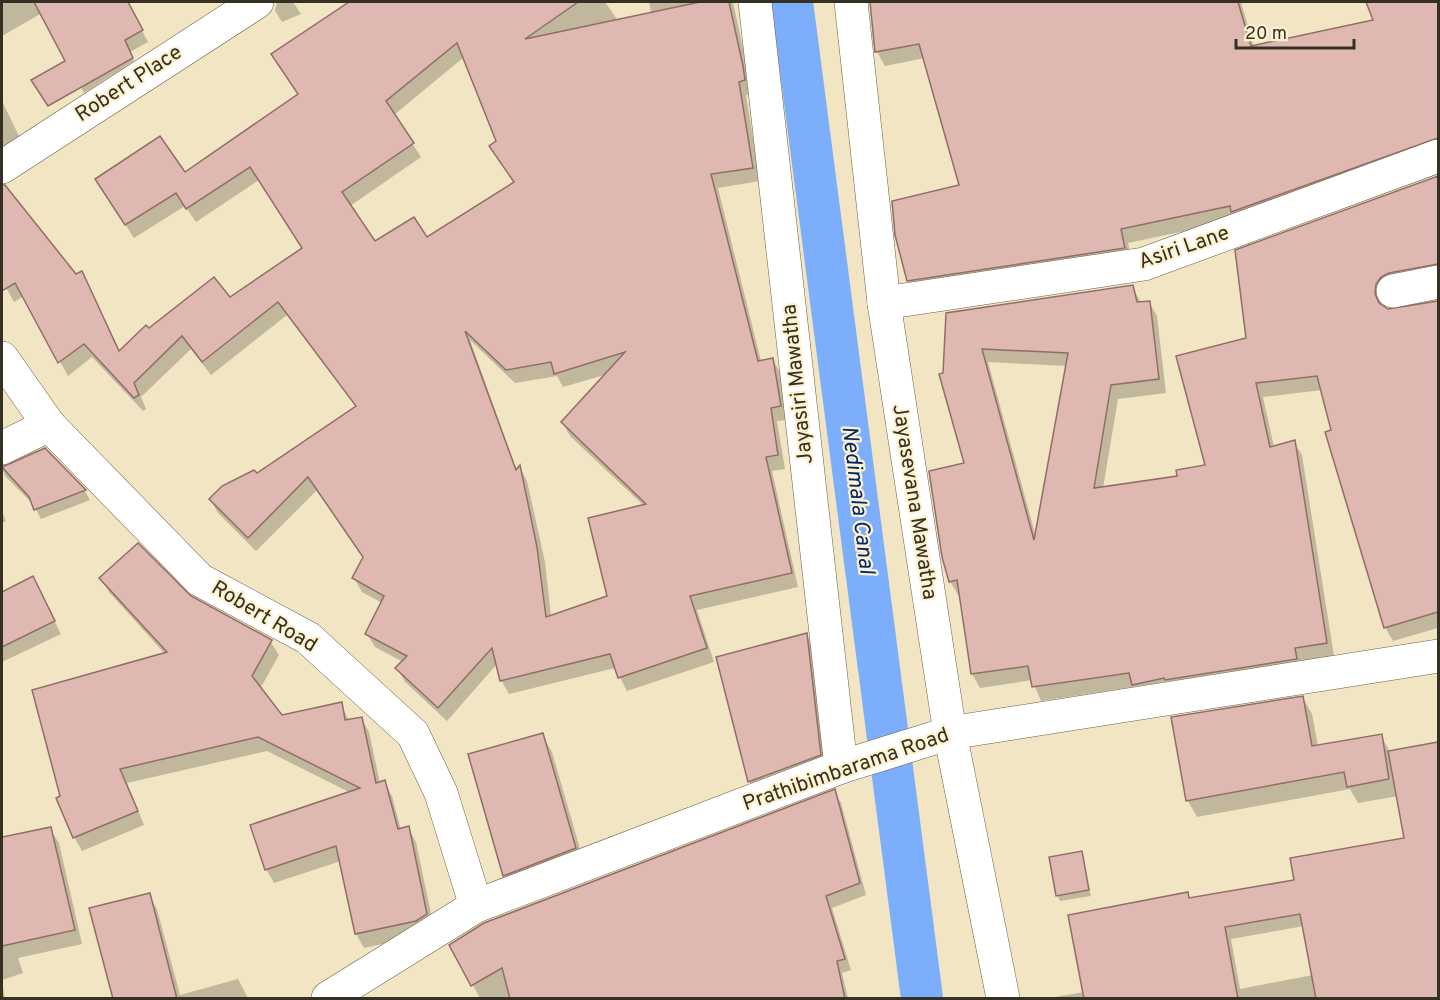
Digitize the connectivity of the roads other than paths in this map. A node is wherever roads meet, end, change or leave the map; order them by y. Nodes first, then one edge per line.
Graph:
1 (257, 2) edge
2 (755, 2) edge
3 (851, 2) edge
4 (1438, 156) edge
5 (2, 167) edge
6 (1438, 282) edge
7 (1393, 291) dead end
8 (884, 303) junction
9 (2, 358) edge
10 (49, 425) junction
11 (2, 448) edge
12 (1438, 656) edge
13 (938, 737) junction
14 (852, 764) junction
15 (476, 906) junction
16 (328, 999) edge
17 (1003, 999) edge

1 - 5 street, Robert Place
2 - 14 street, Jayasiri Mawatha
3 - 8 street, Jayasevana Mawatha
4 - 8 street, Asiri Lane
6 - 7 street
8 - 13 street, Jayasevana Mawatha
9 - 10 street, Robert Road
10 - 11 street
10 - 15 street, Robert Road
12 - 13 street, Prathibimbarama Road
13 - 14 street, Prathibimbarama Road
13 - 17 street, Jayasevana Mawatha
14 - 15 street, Prathibimbarama Road
15 - 16 street, Prathibimbarama Road

